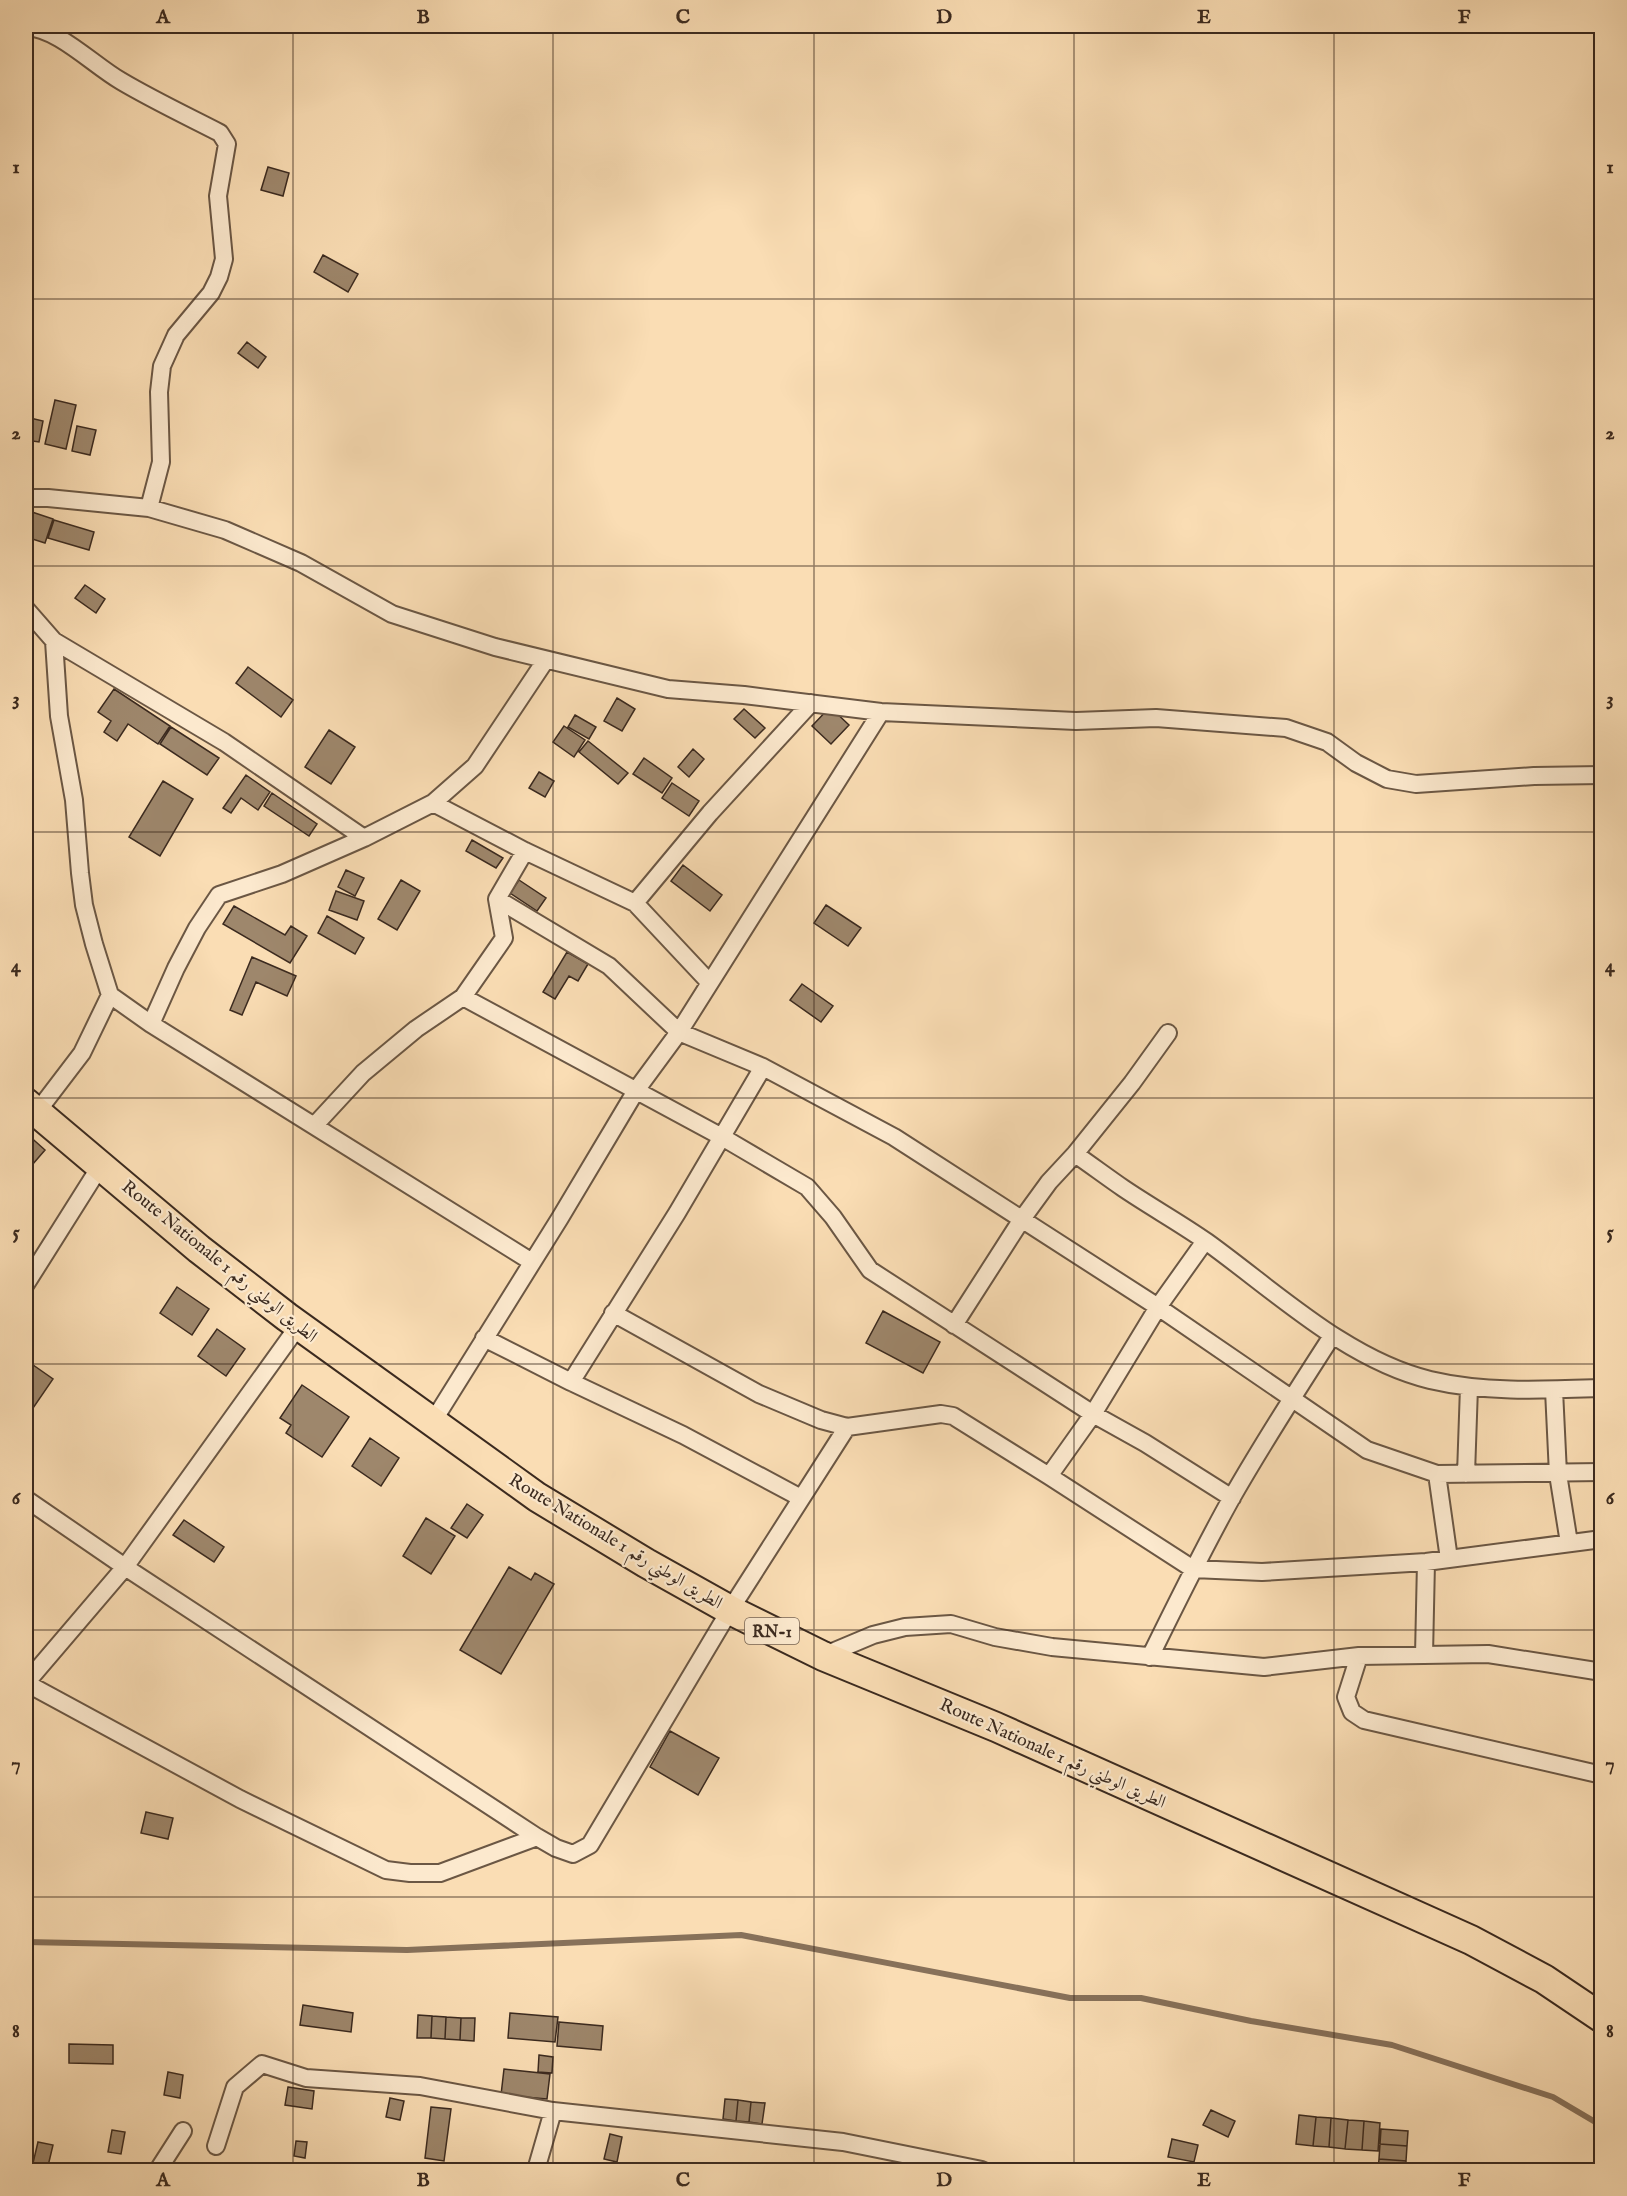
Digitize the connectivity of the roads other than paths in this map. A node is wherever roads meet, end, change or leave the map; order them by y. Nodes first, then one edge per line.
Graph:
1 (26, 27) edge
2 (26, 498) edge
3 (149, 508) junction
4 (26, 609) edge
5 (54, 641) junction
6 (545, 661) junction
7 (811, 703) junction
8 (881, 712) junction
9 (1602, 775) edge
10 (434, 802) junction
11 (364, 838) junction
12 (525, 851) junction
13 (497, 899) junction
14 (635, 903) junction
15 (710, 983) junction
16 (110, 995) junction
17 (463, 997) junction
18 (151, 1024) junction
19 (679, 1032) junction
20 (1168, 1033) dead end
21 (763, 1067) junction
22 (637, 1089) junction
23 (31, 1108) edge
24 (314, 1126) junction
25 (722, 1137) junction
26 (1075, 1154) junction
27 (101, 1165) junction
28 (1022, 1219) junction
29 (1205, 1241) junction
30 (532, 1262) junction
31 (26, 1284) edge
32 (1158, 1307) junction
33 (613, 1313) junction
34 (299, 1325) junction
35 (954, 1325) junction
36 (1332, 1336) junction
37 (484, 1338) junction
38 (571, 1382) junction
39 (1469, 1387) junction
40 (1602, 1388) edge
41 (1554, 1390) junction
42 (1292, 1399) junction
43 (1093, 1414) junction
44 (432, 1423) junction
45 (847, 1427) junction
46 (1602, 1472) edge
47 (1437, 1474) junction
48 (1466, 1474) junction
49 (1558, 1474) junction
50 (1049, 1476) junction
51 (801, 1498) junction
52 (1232, 1498) junction
53 (26, 1499) edge
54 (1602, 1539) edge
55 (1569, 1543) junction
56 (1449, 1559) junction
57 (1426, 1562) junction
58 (125, 1567) junction
59 (1193, 1569) junction
60 (730, 1610) junction
61 (1424, 1655) junction
62 (824, 1656) junction
63 (1359, 1656) junction
64 (1150, 1657) junction
65 (1602, 1672) edge
66 (26, 1683) edge
67 (1602, 1775) edge
68 (537, 1837) junction
69 (1602, 2019) edge
70 (553, 2111) junction
71 (183, 2131) dead end
72 (216, 2145) dead end
73 (158, 2170) edge
74 (536, 2170) edge
75 (982, 2170) edge

1 - 3 street
2 - 3 street
3 - 6 street
4 - 5 street
5 - 11 street
5 - 16 street
6 - 7 street
6 - 10 street
7 - 8 street
7 - 14 street
8 - 9 street
8 - 15 street
10 - 11 street
10 - 12 street
11 - 18 street
12 - 13 street
12 - 14 street
13 - 17 street
13 - 19 street
14 - 15 street
15 - 19 street
16 - 18 street
16 - 23 street
17 - 22 street
17 - 24 street
18 - 24 street
19 - 21 street
19 - 22 street
20 - 26 street
21 - 25 street
21 - 28 street
22 - 25 street
22 - 30 street
23 - 27 highway, Route Nationale الطريق الوطني رقم 1 / RN-1
24 - 30 street
25 - 33 street
25 - 35 street
26 - 28 street
26 - 29 street
27 - 31 street
27 - 34 highway, Route Nationale الطريق الوطني رقم 1 / RN-1
28 - 32 street
28 - 35 street
29 - 32 street
29 - 36 street
30 - 37 street
32 - 42 street
32 - 43 street
33 - 38 street
33 - 45 street
34 - 44 highway, Route Nationale الطريق الوطني رقم 1 / RN-1
34 - 58 street
35 - 43 street
36 - 39 street
36 - 42 street
37 - 38 street
37 - 44 street
38 - 51 street
39 - 41 street
39 - 48 street
40 - 41 street
41 - 49 street
42 - 47 street
42 - 52 street
43 - 50 street
43 - 52 street
44 - 60 highway, Route Nationale الطريق الوطني رقم 1 / RN-1
45 - 50 street
45 - 51 street
46 - 49 street
47 - 48 street
47 - 56 street
48 - 49 street
49 - 55 street
50 - 59 street
51 - 60 street
52 - 59 street
53 - 58 street
54 - 55 street
55 - 56 street
56 - 57 street
57 - 59 street
57 - 61 street
58 - 66 street
58 - 68 street
59 - 64 street
60 - 62 highway, Route Nationale الطريق الوطني رقم 1 / RN-1
60 - 68 street
61 - 63 street
61 - 65 street
62 - 64 street
62 - 69 highway, Route Nationale الطريق الوطني رقم 1 / RN-1
63 - 64 street
63 - 67 street
66 - 68 street
70 - 72 street
70 - 74 street
70 - 75 street
71 - 73 street

